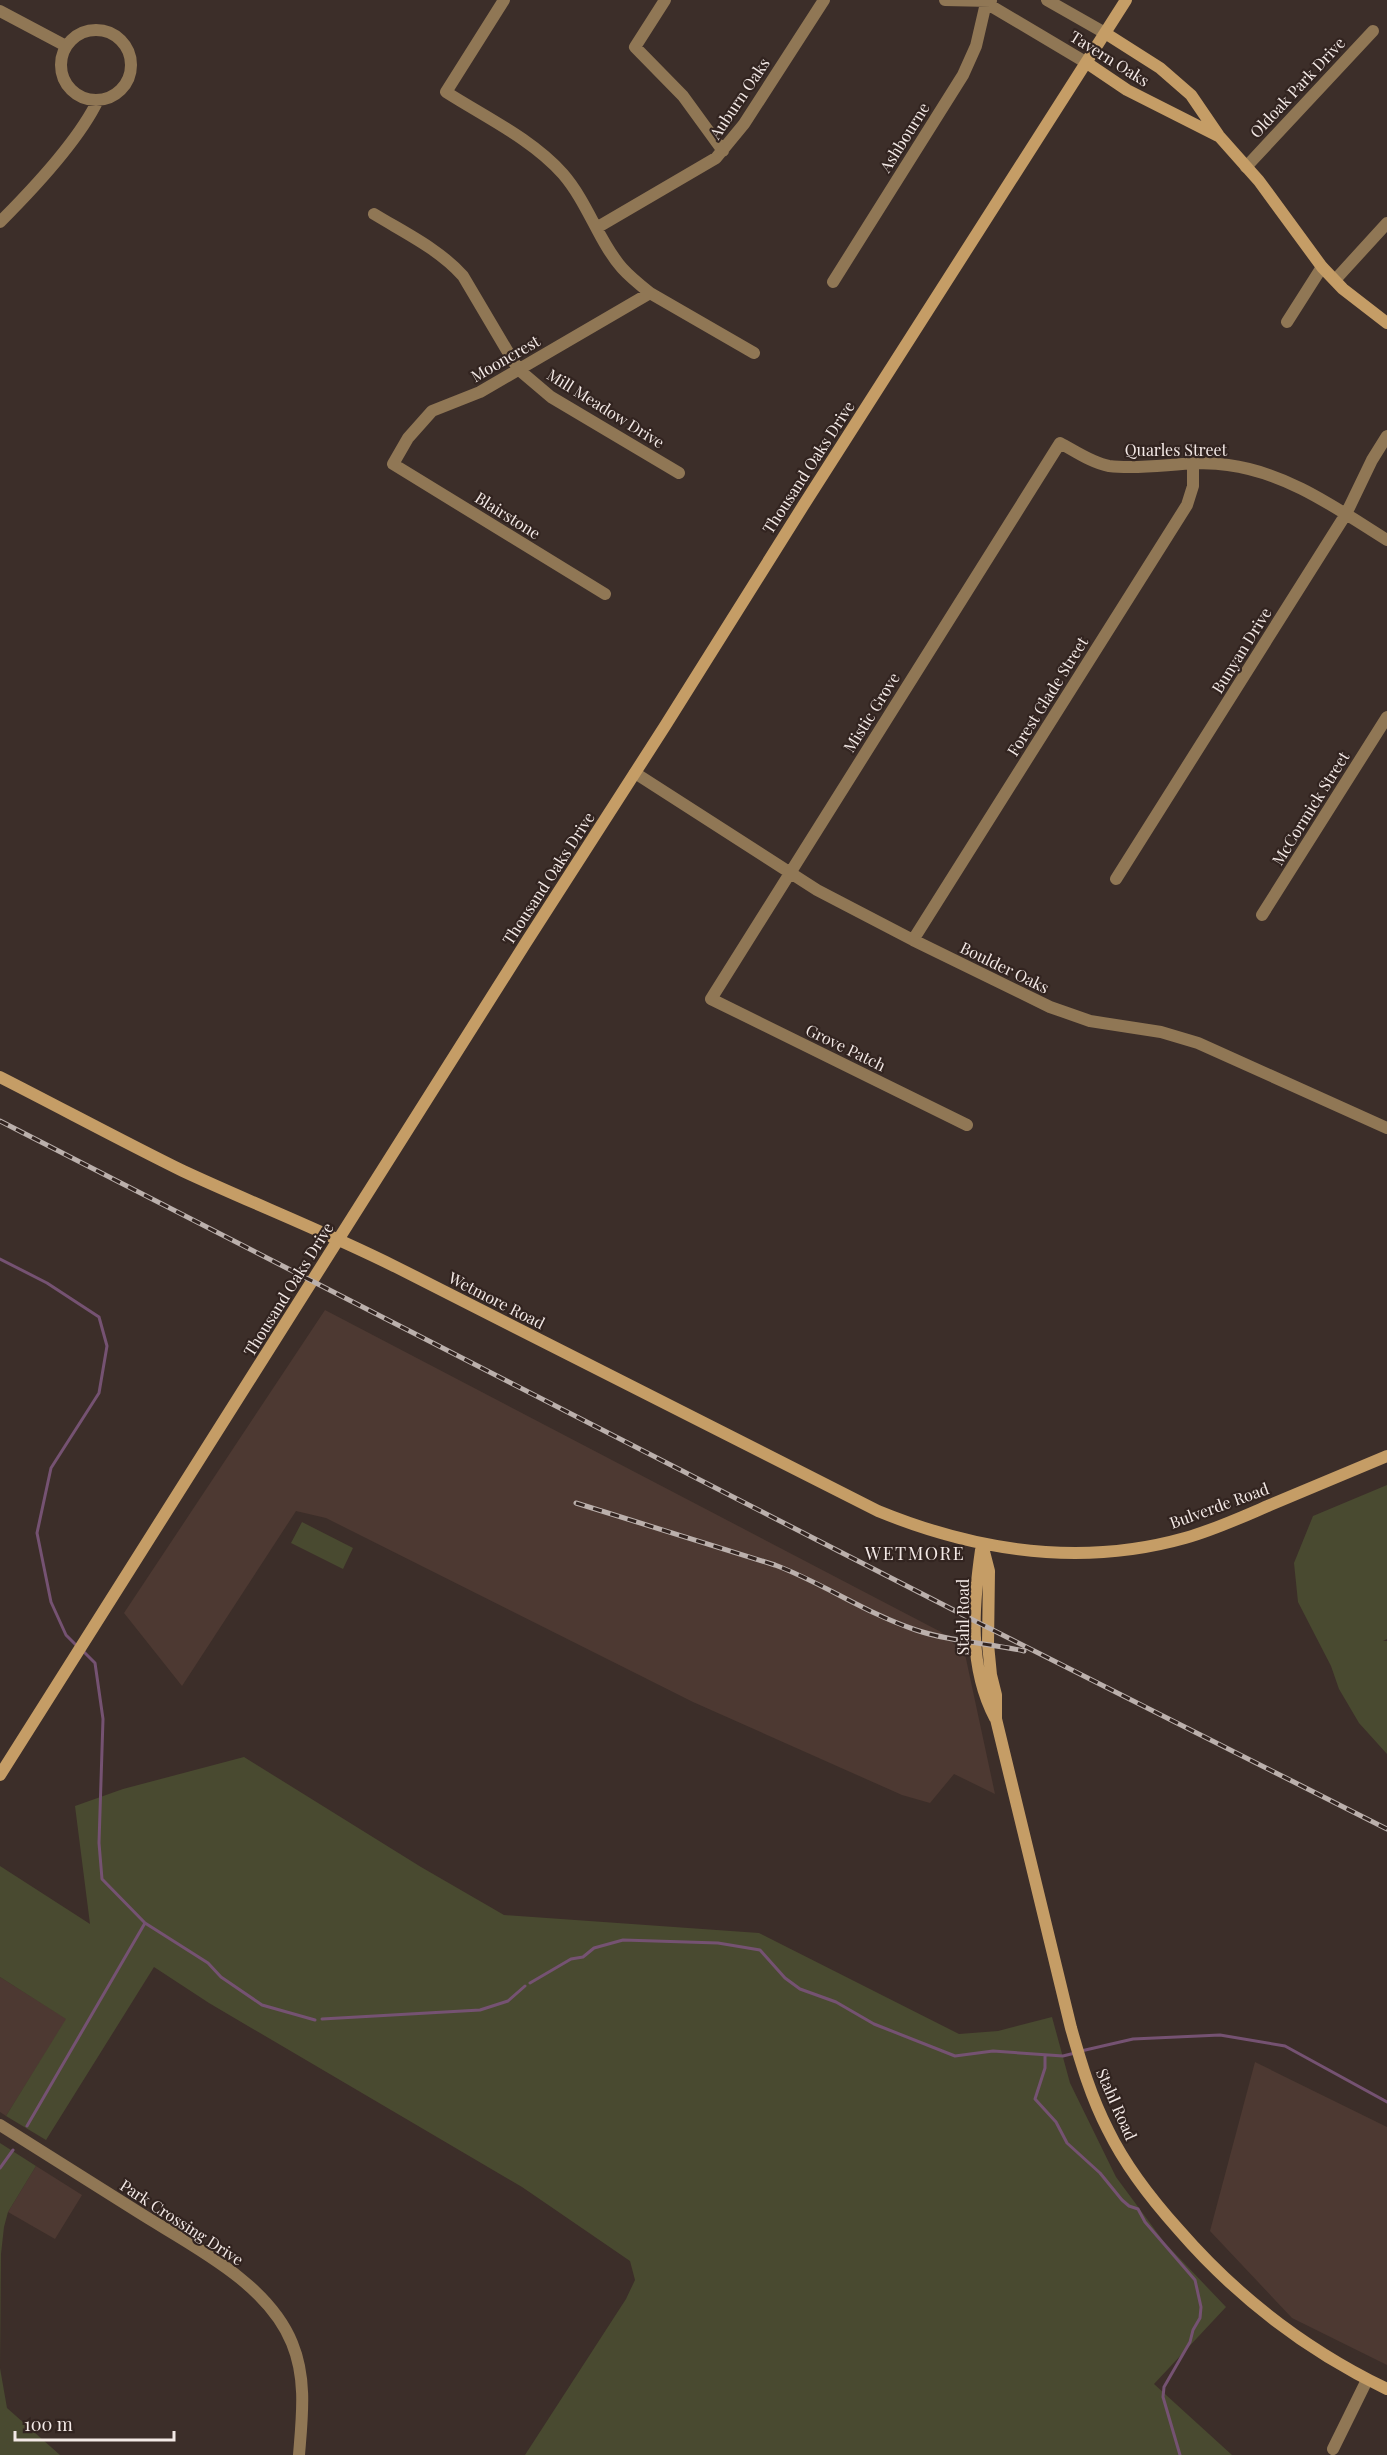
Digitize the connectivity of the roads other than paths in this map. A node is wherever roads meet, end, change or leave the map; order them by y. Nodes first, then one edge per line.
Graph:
1 (504, 0) edge
2 (665, 0) edge
3 (824, 0) edge
4 (945, 0) edge
5 (1047, 0) edge
6 (1126, 0) edge
7 (991, 1) edge
8 (0, 11) edge
9 (1373, 31) dead end
10 (1104, 33) junction
11 (66, 46) junction
12 (1087, 63) junction
13 (98, 100) junction
14 (1219, 136) junction
15 (723, 151) junction
16 (1246, 167) junction
17 (374, 214) dead end
18 (0, 222) edge
19 (1387, 223) edge
20 (598, 227) junction
21 (1323, 267) junction
22 (1335, 280) junction
23 (833, 282) dead end
24 (650, 293) junction
25 (1287, 322) dead end
26 (1387, 323) edge
27 (754, 353) dead end
28 (518, 369) junction
29 (1387, 436) edge
30 (1060, 443) joint
31 (1192, 464) junction
32 (393, 465) joint
33 (679, 473) dead end
34 (1346, 514) junction
35 (1387, 540) edge
36 (605, 594) dead end
37 (1387, 717) edge
38 (635, 773) junction
39 (789, 872) junction
40 (1116, 879) dead end
41 (1262, 915) dead end
42 (913, 940) junction
43 (711, 999) joint
44 (0, 1077) edge
45 (967, 1125) dead end
46 (1387, 1128) edge
47 (340, 1239) junction
48 (1387, 1456) edge
49 (982, 1544) junction
50 (0, 1775) edge
51 (0, 2125) edge
52 (1367, 2380) junction
53 (1387, 2389) edge
54 (1333, 2449) dead end
55 (299, 2455) edge

1 - 20 street
2 - 15 street
3 - 15 street, Auburn Oaks
4 - 7 street, Tavern Oaks
5 - 10 street, Tavern Oaks
6 - 10 main road, Thousand Oaks Drive
7 - 12 street, Tavern Oaks
7 - 23 street, Ashbourne
8 - 11 street
9 - 16 street, Oldoak Park Drive
10 - 12 main road, Thousand Oaks Drive
10 - 14 main road, Tavern Oaks
11 - 13 street
11 - 13 street
12 - 14 main road, Tavern Oaks
12 - 38 main road, Thousand Oaks Drive
13 - 18 street
14 - 16 main road, Tavern Oaks
15 - 20 street, Auburn Oaks
16 - 21 main road, Tavern Oaks
17 - 28 street, Mill Meadow Drive
19 - 22 street
20 - 24 street
21 - 22 main road, Tavern Oaks
21 - 25 street
22 - 26 main road, Tavern Oaks
24 - 27 street
24 - 28 street, Mooncrest
28 - 32 street, Mooncrest
28 - 33 street, Mill Meadow Drive
29 - 34 street, Bunyan Drive
30 - 31 street, Quarles Street
30 - 39 street, Mistic Grove
31 - 34 street, Quarles Street
31 - 42 street, Forest Glade Street
32 - 36 street, Blairstone
34 - 35 street, Quarles Street
34 - 40 street, Bunyan Drive
37 - 41 street, McCormick Street
38 - 39 street, Boulder Oaks
38 - 47 main road, Thousand Oaks Drive
39 - 42 street, Boulder Oaks
39 - 43 street, Mistic Grove
42 - 46 street, Boulder Oaks
43 - 45 street, Grove Patch
44 - 47 main road, Wetmore Road
47 - 49 main road, Wetmore Road
47 - 50 main road, Thousand Oaks Drive
48 - 49 main road, Bulverde Road
49 - 52 main road, Stahl Road
51 - 55 street, Park Crossing Drive
52 - 53 main road, Stahl Road
52 - 54 street

